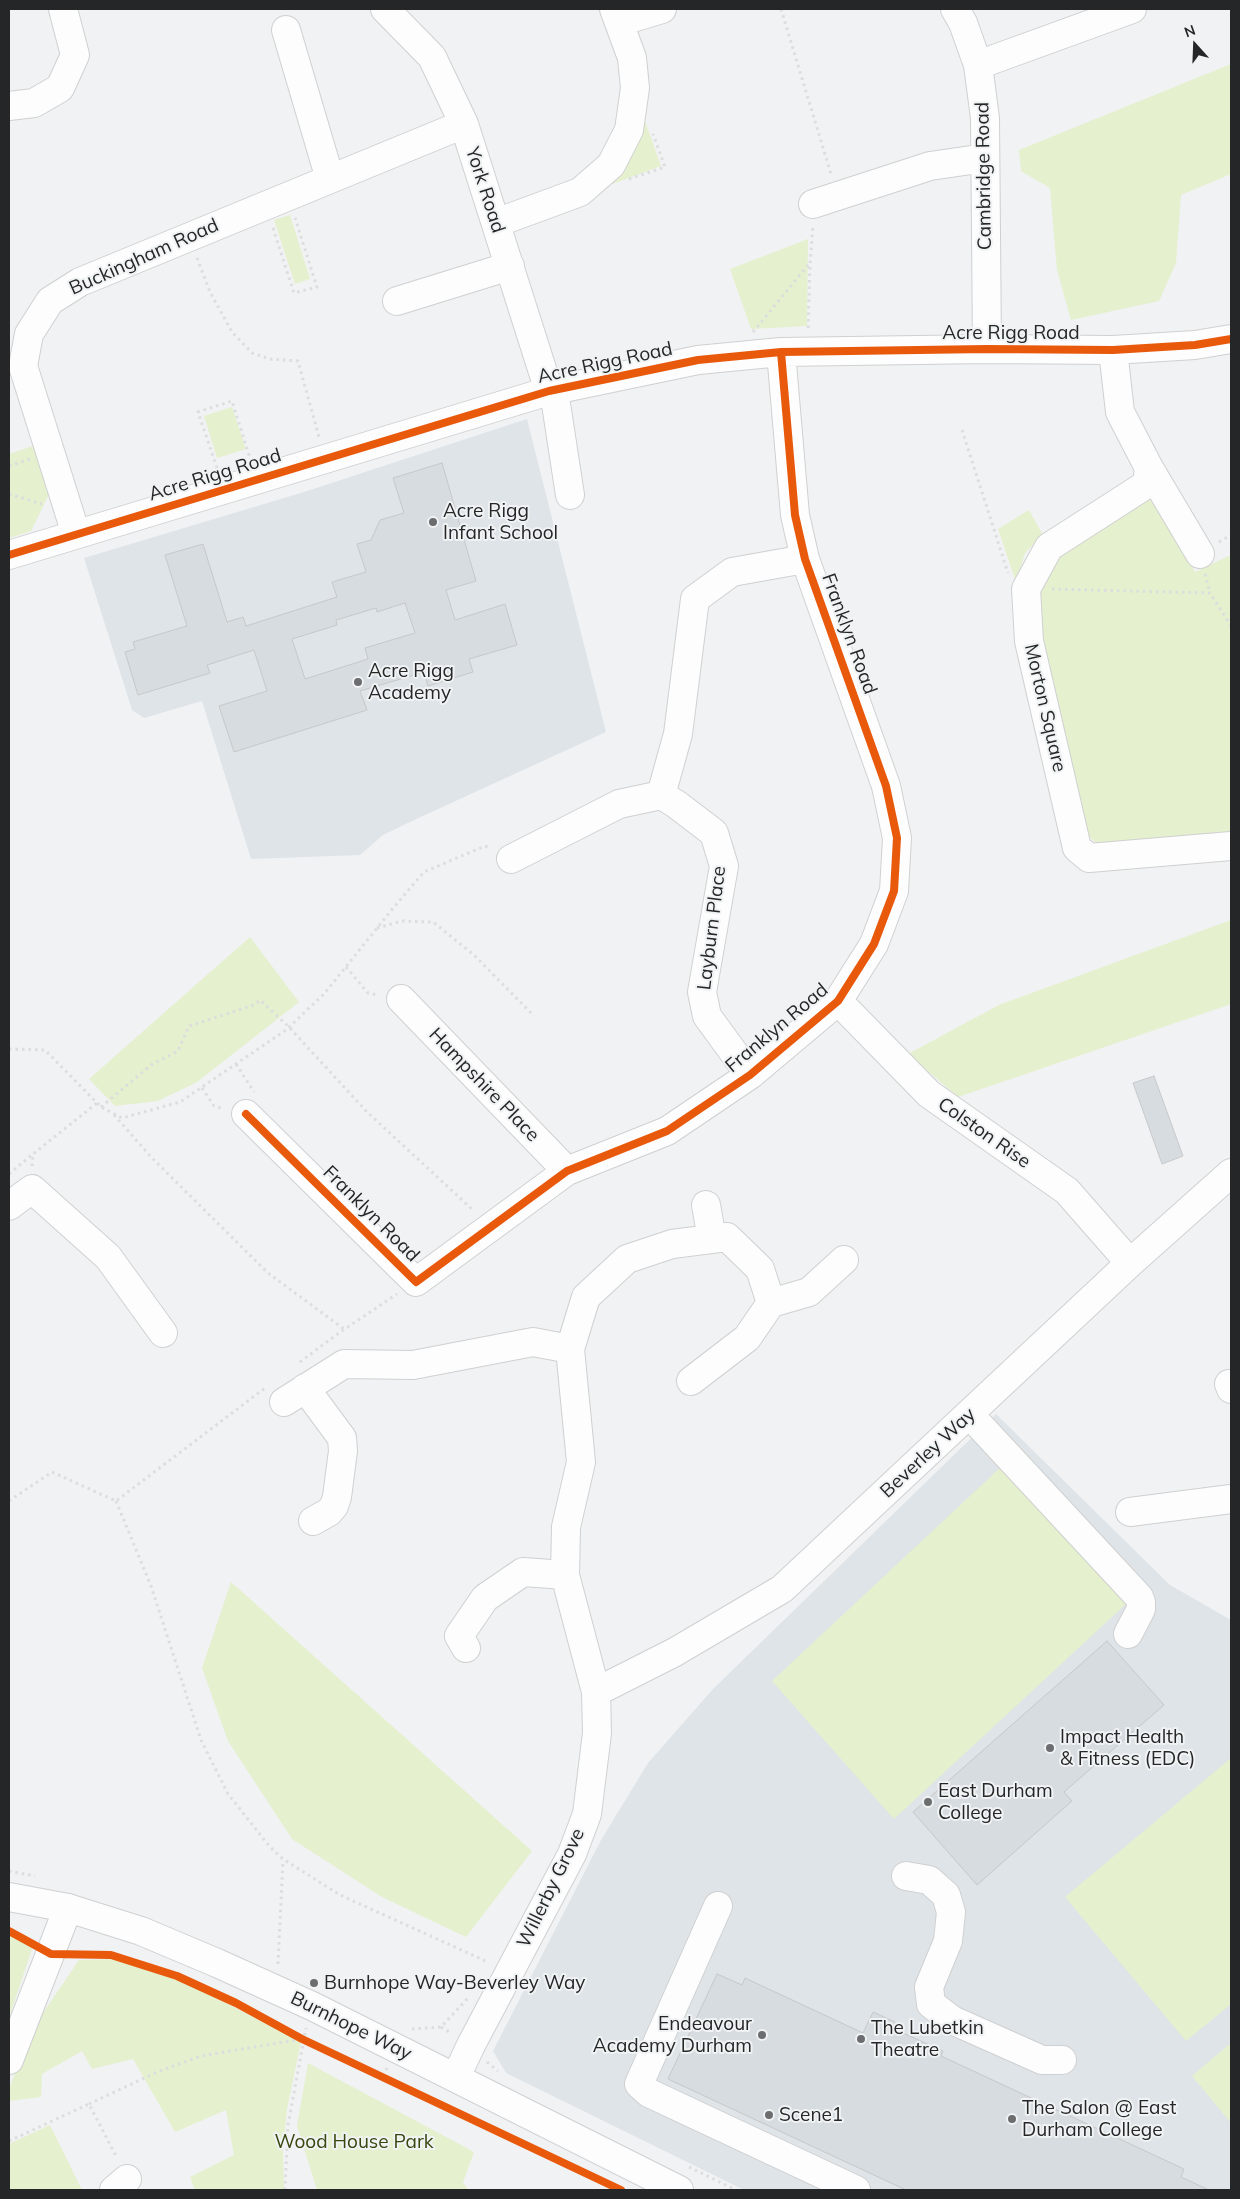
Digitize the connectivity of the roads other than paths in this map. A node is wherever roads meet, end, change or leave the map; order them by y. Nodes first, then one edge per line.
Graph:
1 (63, 9) edge
2 (385, 9) edge
3 (662, 9) edge
4 (955, 9) edge
5 (1132, 9) edge
6 (617, 16) edge
7 (286, 30) dead end
8 (978, 65) junction
9 (9, 106) edge
10 (464, 124) junction
11 (985, 158) junction
12 (330, 179) junction
13 (813, 204) road end
14 (496, 222) junction
15 (510, 266) junction
16 (397, 301) dead end
17 (1231, 339) edge
18 (986, 349) junction
19 (1113, 350) junction
20 (781, 352) junction
21 (550, 391) junction
22 (1149, 468) junction
23 (570, 496) dead end
24 (73, 523) junction
25 (1200, 554) dead end
26 (9, 555) edge
27 (805, 559) junction
28 (661, 796) junction
29 (1231, 846) edge
30 (511, 859) road end
31 (401, 999) road end
32 (838, 1001) junction
33 (750, 1075) junction
34 (246, 1114) road end
35 (567, 1171) junction
36 (1231, 1173) edge
37 (706, 1204) dead end
38 (9, 1206) edge
39 (712, 1239) junction
40 (844, 1260) dead end
41 (1130, 1263) junction
42 (771, 1304) junction
43 (162, 1333) dead end
44 (570, 1349) junction
45 (692, 1382) dead end
46 (969, 1414) junction
47 (1231, 1499) edge
48 (1130, 1512) dead end
49 (313, 1521) dead end
50 (565, 1576) junction
51 (1128, 1634) dead end
52 (466, 1648) dead end
53 (596, 1692) junction
54 (906, 1876) dead end
55 (9, 1897) edge
56 (718, 1906) dead end
57 (68, 1908) junction
58 (9, 2060) edge
59 (1062, 2060) dead end
60 (456, 2078) junction
61 (679, 2190) edge
62 (856, 2190) edge

1 - 9 street
2 - 10 street, York Road
3 - 6 street
4 - 8 street, Cambridge Road
5 - 8 street
6 - 14 street
7 - 12 street
8 - 11 street, Cambridge Road
10 - 12 street, Buckingham Road
10 - 14 street, York Road
11 - 13 street
11 - 18 street, Cambridge Road
12 - 24 street, Buckingham Road
14 - 15 street, York Road
15 - 16 street
15 - 21 street, York Road
17 - 19 street, Acre Rigg Road
18 - 19 street, Acre Rigg Road
18 - 20 street, Acre Rigg Road
19 - 22 street
20 - 21 street, Acre Rigg Road
20 - 27 street, Franklyn Road
21 - 23 street, York Road
21 - 24 street, Acre Rigg Road
22 - 25 street
22 - 29 street, Morton Square
24 - 26 street, Acre Rigg Road
27 - 28 street
27 - 32 street, Franklyn Road
28 - 30 street
28 - 33 street, Layburn Place
31 - 35 street, Hampshire Place
32 - 33 street, Franklyn Road
32 - 41 street, Colston Rise
33 - 35 street, Franklyn Road
34 - 35 street, Franklyn Road
36 - 41 street, Beverley Way
37 - 39 street
38 - 43 street
39 - 42 street, Willerby Grove
39 - 44 street, Willerby Grove
40 - 42 street
41 - 46 street, Beverley Way
42 - 45 street
44 - 49 street
44 - 50 street, Willerby Grove
46 - 51 street
46 - 53 street, Beverley Way
47 - 48 street
50 - 52 street
50 - 53 street, Willerby Grove
53 - 60 street, Willerby Grove
54 - 59 street
55 - 57 street, Burnhope Way
56 - 62 street
57 - 58 street
57 - 60 street, Burnhope Way
60 - 61 street, Burnhope Way

